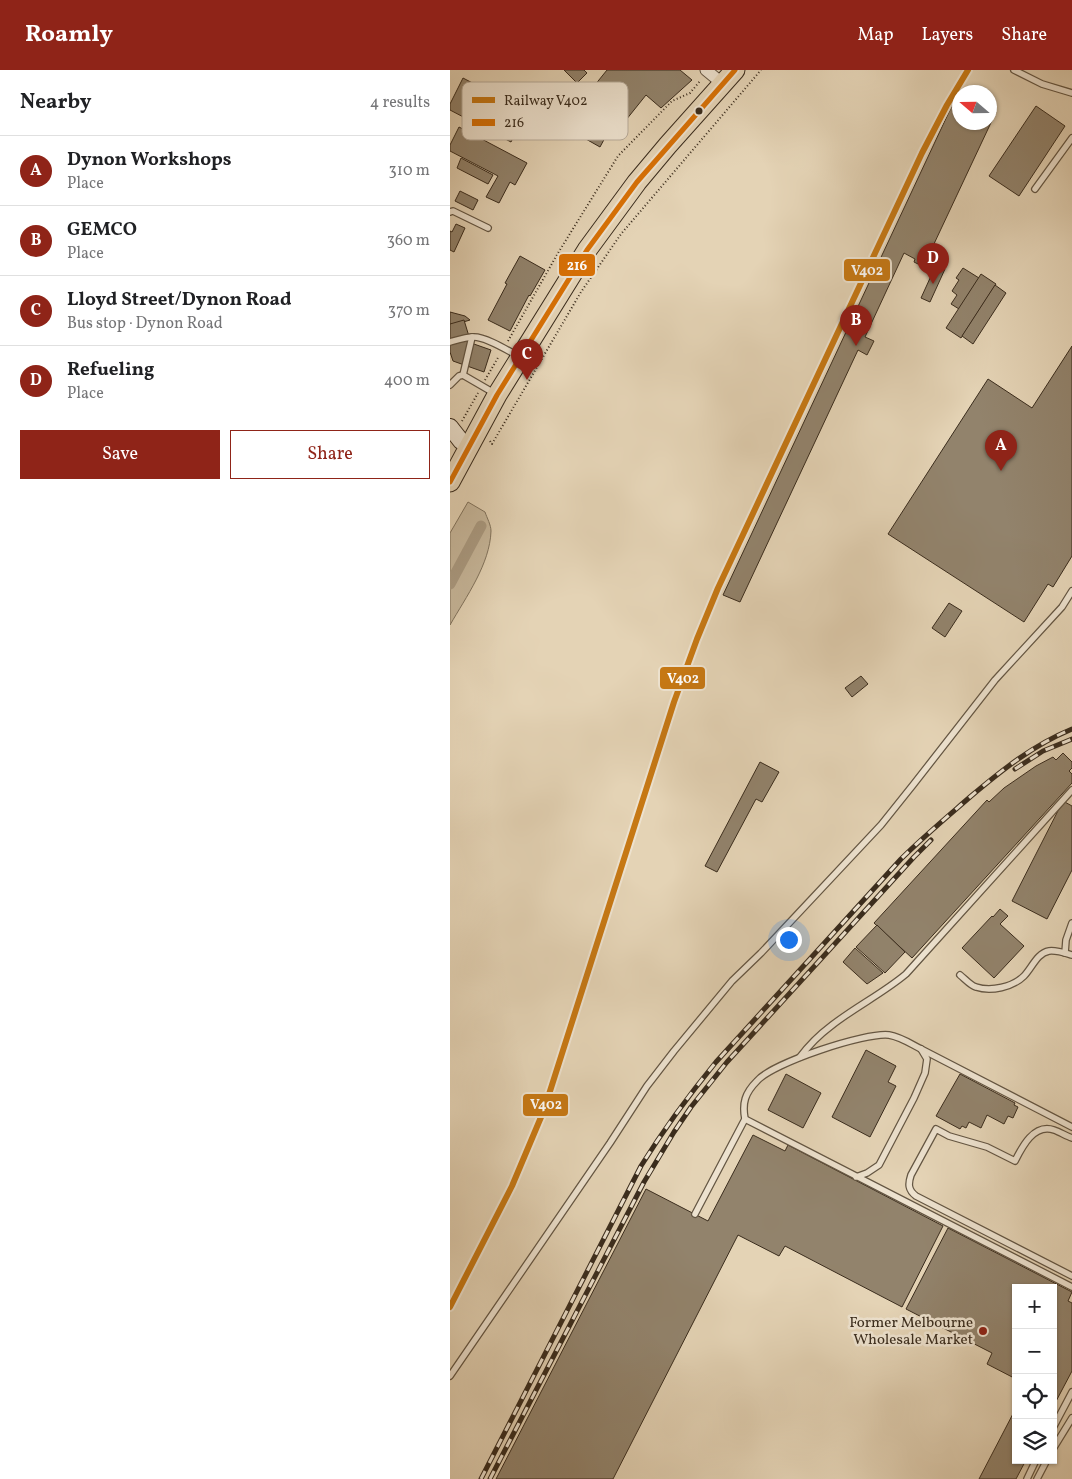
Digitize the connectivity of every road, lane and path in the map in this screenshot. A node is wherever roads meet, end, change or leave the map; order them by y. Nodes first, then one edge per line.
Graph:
1 (762, 70) edge
2 (1014, 70) edge
3 (718, 74) edge
4 (1072, 93) edge
5 (1072, 138) edge
6 (1035, 189) dead end
7 (450, 212) edge
8 (488, 228) dead end
9 (472, 337) junction
10 (450, 342) edge
11 (512, 353) junction
12 (463, 376) junction
13 (450, 385) edge
14 (489, 390) junction
15 (471, 422) junction
16 (450, 427) edge
17 (468, 446) junction
18 (455, 460) edge
19 (450, 482) edge
20 (1072, 591) edge
21 (1072, 790) edge
22 (1072, 923) edge
23 (1065, 953) junction
24 (1072, 955) edge
25 (960, 975) dead end
26 (921, 1048) junction
27 (799, 1058) junction
28 (744, 1119) junction
29 (1072, 1127) edge
30 (1072, 1138) edge
31 (856, 1177) junction
32 (695, 1214) dead end
33 (1072, 1276) edge
34 (1072, 1288) edge
35 (450, 1376) edge
36 (1072, 1392) edge
37 (1072, 1418) edge
38 (1057, 1420) edge
39 (1057, 1442) edge
40 (1034, 1464) edge
41 (1045, 1464) edge
42 (1027, 1479) edge
43 (1037, 1479) edge

1 - 15 path
2 - 4 lane
3 - 11 main road
3 - 11 path
5 - 6 lane
7 - 8 lane
9 - 10 lane
9 - 11 lane
9 - 12 lane
11 - 14 main road
11 - 14 path
12 - 13 lane
12 - 14 lane
14 - 15 main road
14 - 15 path
15 - 17 main road
16 - 17 street
17 - 18 main road
18 - 19 main road
20 - 35 lane
21 - 27 lane
22 - 23 lane
23 - 24 lane
23 - 25 lane
26 - 27 lane
26 - 29 lane
26 - 31 lane
27 - 28 lane
28 - 31 lane
28 - 32 lane
30 - 33 lane
31 - 34 lane
36 - 38 lane
37 - 39 lane
40 - 42 lane
41 - 43 lane

